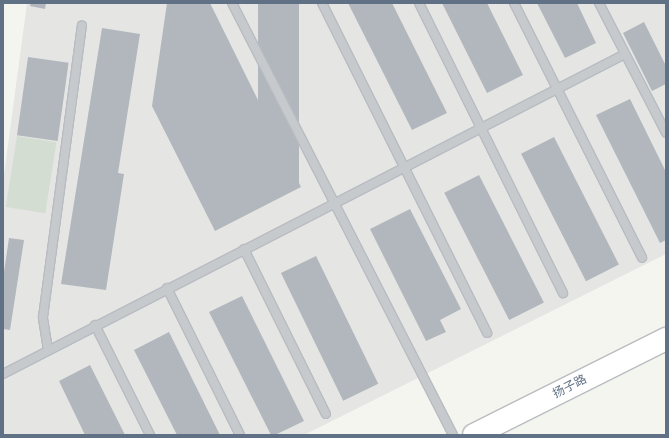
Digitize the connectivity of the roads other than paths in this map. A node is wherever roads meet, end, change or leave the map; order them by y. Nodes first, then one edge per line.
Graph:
1 (232, 3) edge
2 (322, 3) edge
3 (419, 3) edge
4 (514, 3) edge
5 (599, 3) edge
6 (82, 26) dead end
7 (625, 54) junction
8 (557, 89) junction
9 (481, 128) junction
10 (666, 133) edge
11 (404, 167) junction
12 (335, 203) junction
13 (244, 249) junction
14 (642, 258) dead end
15 (167, 288) junction
16 (563, 293) dead end
17 (95, 325) junction
18 (487, 333) dead end
19 (665, 342) edge
20 (48, 350) junction
21 (3, 374) edge
22 (326, 414) dead end
23 (150, 435) edge
24 (240, 435) edge
25 (453, 435) edge
26 (474, 435) edge

1 - 12 lane
2 - 11 lane
3 - 9 lane
4 - 8 lane
5 - 7 lane
6 - 20 lane
7 - 8 lane
7 - 10 lane
8 - 9 lane
8 - 14 lane
9 - 11 lane
9 - 16 lane
11 - 12 lane
11 - 18 lane
12 - 13 lane
12 - 25 lane
13 - 15 lane
13 - 22 lane
15 - 17 lane
15 - 24 lane
17 - 20 lane
17 - 23 lane
19 - 26 street, 扬子路
20 - 21 lane

